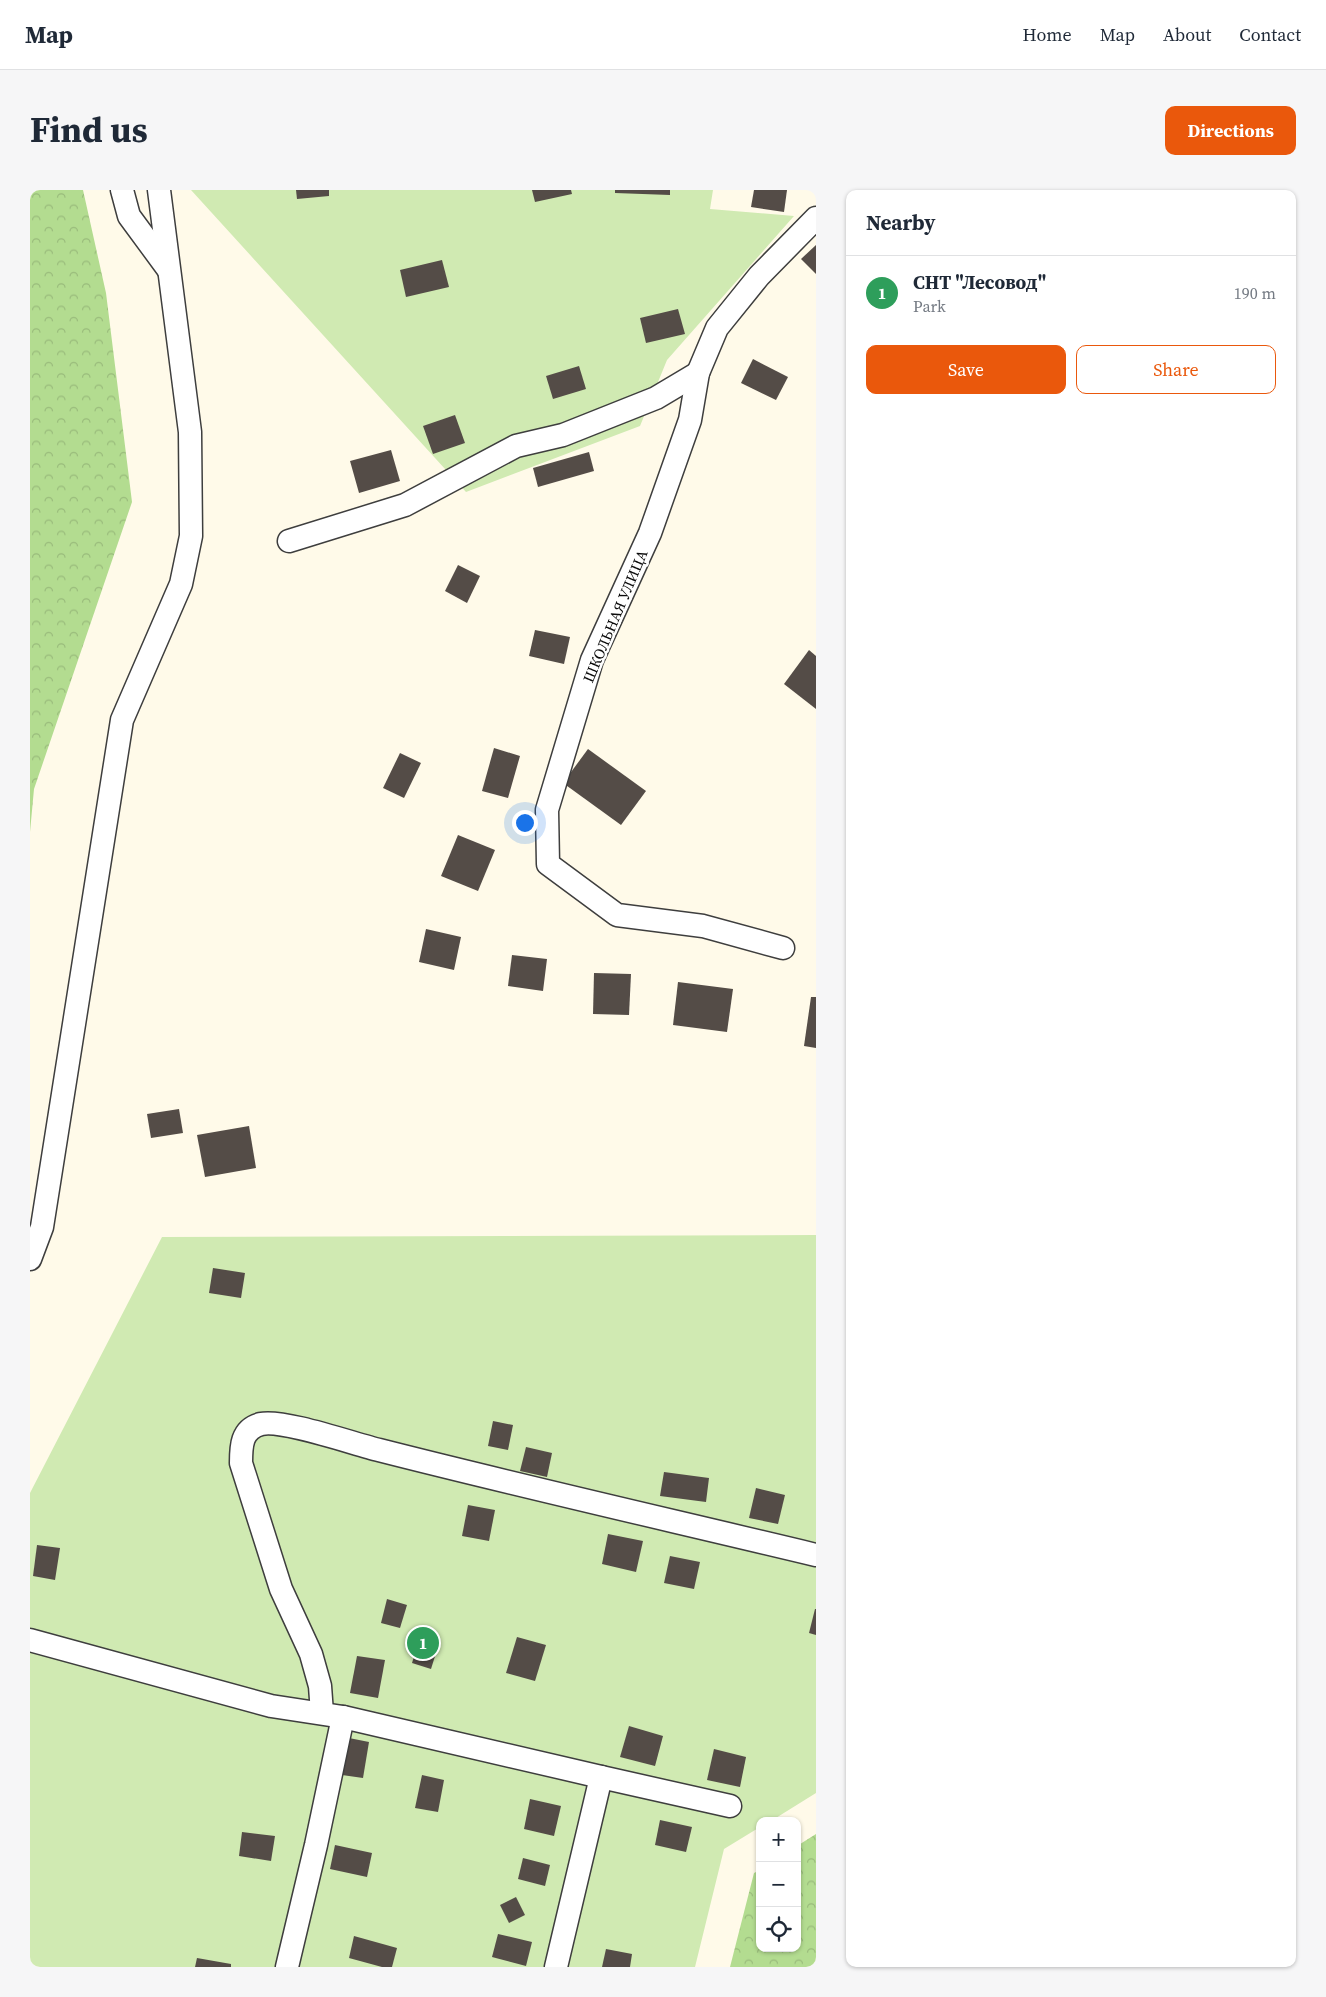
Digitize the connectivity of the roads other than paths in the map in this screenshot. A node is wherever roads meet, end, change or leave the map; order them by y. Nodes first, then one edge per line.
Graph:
1 (122, 190) edge
2 (159, 190) edge
3 (816, 218) edge
4 (168, 269) junction
5 (698, 373) junction
6 (289, 541) dead end
7 (783, 948) dead end
8 (30, 1258) edge
9 (816, 1554) edge
10 (30, 1640) edge
11 (332, 1715) junction
12 (601, 1778) junction
13 (730, 1806) dead end
14 (287, 1967) edge
15 (556, 1967) edge

1 - 4 street
2 - 4 street
3 - 5 street, ШКОЛЬНАЯ УЛИЦА
4 - 8 street
5 - 6 street
5 - 7 street, ШКОЛЬНАЯ УЛИЦА
9 - 11 street
10 - 11 street
11 - 12 street
11 - 14 street
12 - 13 street
12 - 15 street

